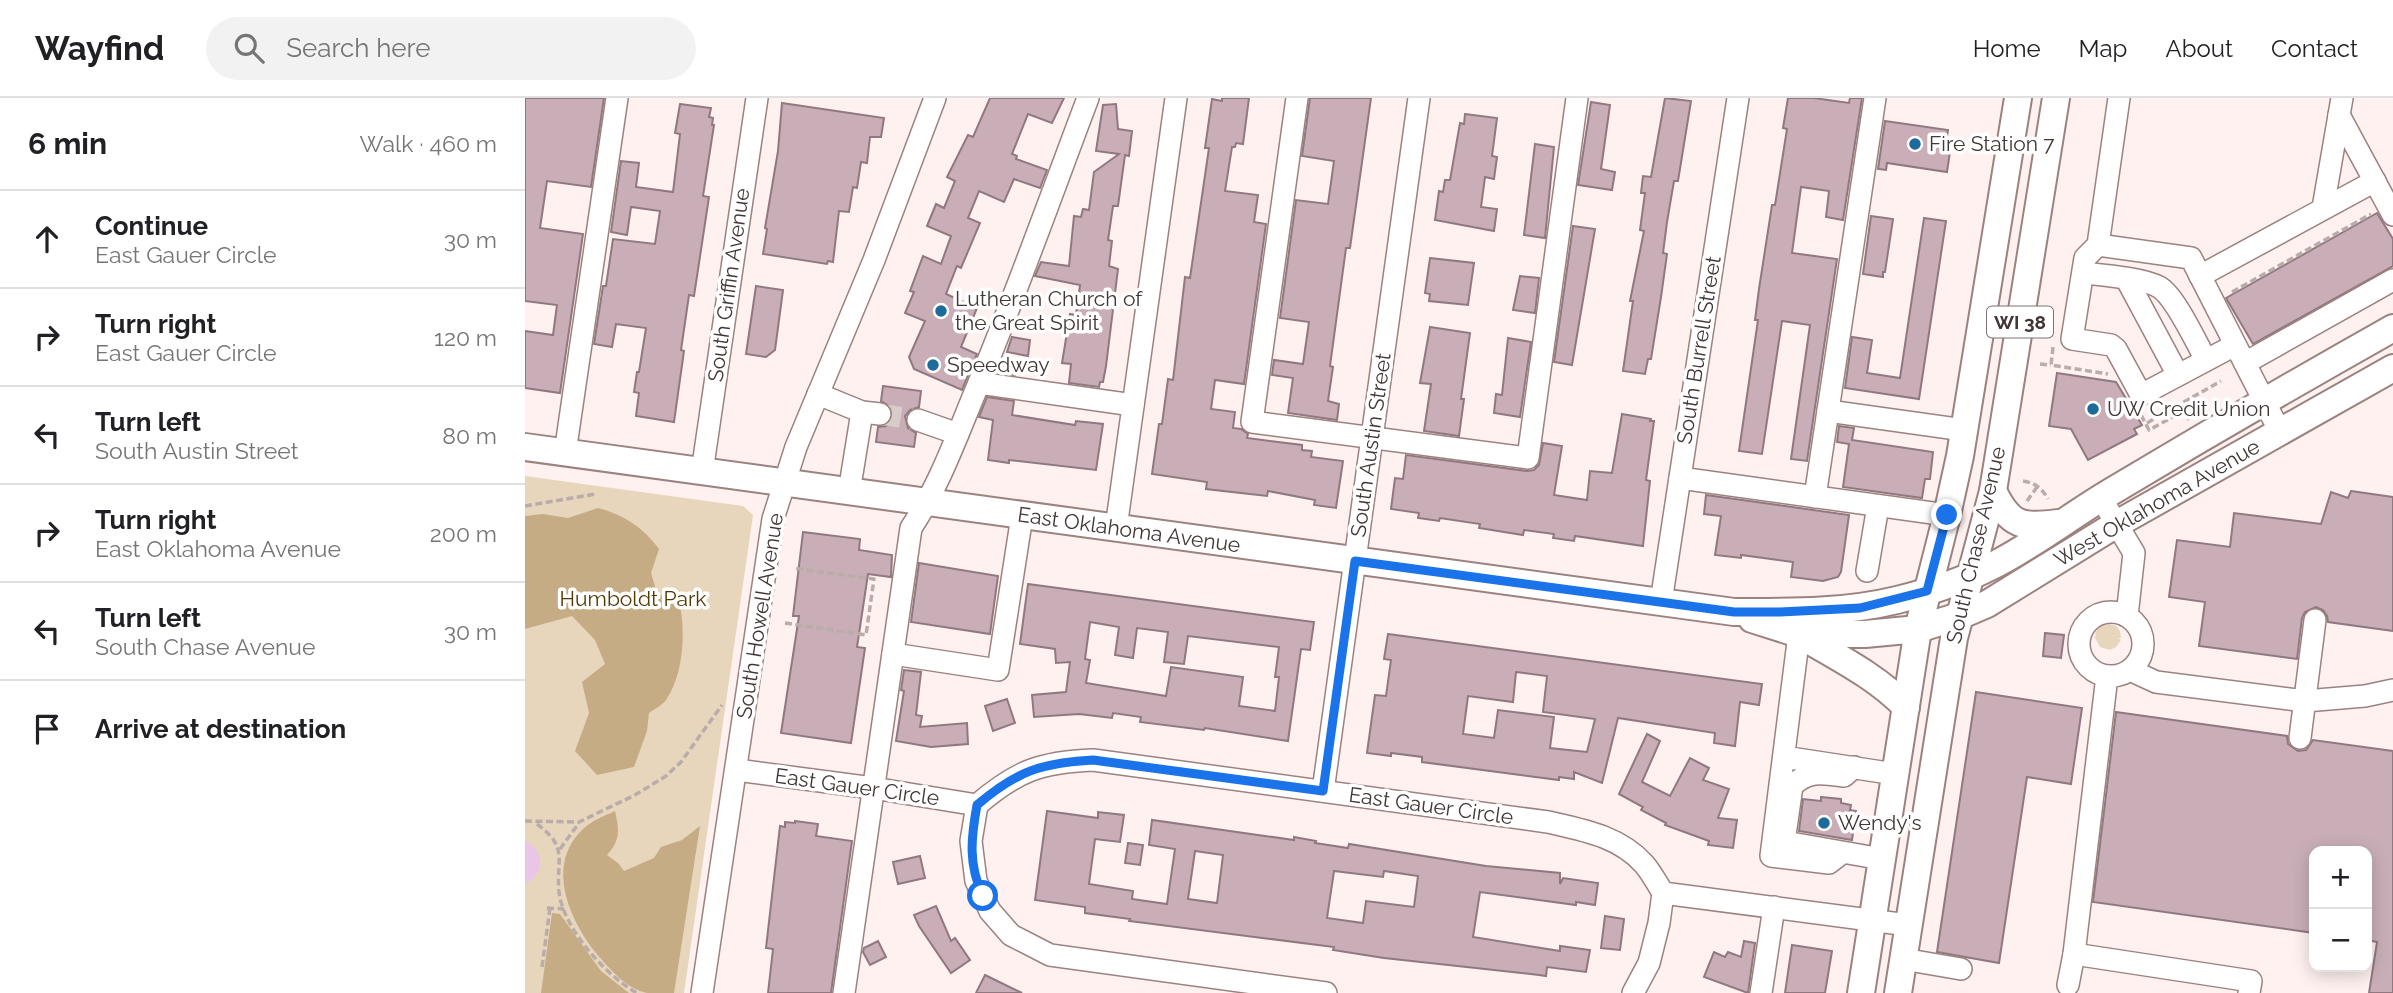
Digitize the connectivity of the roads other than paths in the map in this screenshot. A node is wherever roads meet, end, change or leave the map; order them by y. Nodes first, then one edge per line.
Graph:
1 (617, 98) edge
2 (757, 98) edge
3 (935, 98) edge
4 (1087, 98) edge
5 (1176, 98) edge
6 (1297, 98) edge
7 (1419, 98) edge
8 (1577, 98) edge
9 (1738, 98) edge
10 (1875, 98) edge
11 (2018, 98) edge
12 (2056, 98) edge
13 (2119, 98) edge
14 (2341, 107) edge
15 (2005, 174) junction
16 (2043, 180) junction
17 (2375, 181) junction
18 (2323, 208) junction
19 (2390, 210) edge
20 (2098, 245) junction
21 (2083, 273) junction
22 (2200, 276) junction
23 (2393, 280) edge
24 (2136, 281) junction
25 (2393, 328) edge
26 (2240, 354) junction
27 (2192, 368) junction
28 (2393, 368) edge
29 (979, 383) junction
30 (818, 394) junction
31 (2264, 401) junction
32 (1133, 405) junction
33 (1828, 411) junction
34 (918, 419) tunnel mouth
35 (1964, 430) junction
36 (2280, 432) junction
37 (958, 434) junction
38 (1372, 437) junction
39 (525, 447) edge
40 (565, 453) junction
41 (702, 472) junction
42 (1680, 478) junction
43 (784, 483) junction
44 (1993, 491) junction
45 (849, 492) junction
46 (1815, 497) junction
47 (2101, 498) junction
48 (928, 503) junction
49 (1878, 506) junction
50 (1947, 515) junction
51 (1022, 516) junction
52 (2063, 522) junction
53 (2115, 525) junction
54 (1116, 528) junction
55 (1355, 561) junction
56 (1867, 571) dead end
57 (1971, 576) junction
58 (1927, 591) junction
59 (1661, 602) junction
60 (1734, 612) junction
61 (1959, 616) junction
62 (2127, 616) junction
63 (2315, 620) dead end
64 (1918, 629) junction
65 (1799, 634) junction
66 (893, 654) junction
67 (2130, 670) junction
68 (2107, 676) junction
69 (2393, 690) edge
70 (2305, 701) junction
71 (1906, 707) junction
72 (2299, 738) dead end
73 (1784, 757) junction
74 (1854, 767) junction
75 (737, 769) junction
76 (1895, 774) junction
77 (1932, 779) junction
78 (873, 788) junction
79 (1323, 791) junction
80 (977, 805) junction
81 (1842, 853) junction
82 (1882, 859) junction
83 (1663, 892) junction
84 (1774, 907) junction
85 (1872, 920) junction
86 (1908, 925) junction
87 (2074, 954) junction
88 (1903, 959) junction
89 (1961, 970) dead end
90 (2068, 985) dead end
91 (702, 993) edge
92 (844, 993) edge
93 (1327, 993) edge
94 (1633, 993) edge
95 (1761, 993) edge
96 (1861, 993) edge
97 (1898, 993) edge
98 (2249, 993) edge

1 - 40 street
2 - 41 street, South Griffin Avenue
3 - 30 street, South Howell Avenue
4 - 29 street
5 - 32 street
6 - 38 street
7 - 38 street, South Austin Street
8 - 38 street
9 - 42 street, South Burrell Street
10 - 33 street
11 - 15 main road, South Chase Avenue / WI 38
12 - 16 main road, South Chase Avenue / WI 38
13 - 20 street
14 - 17 street
14 - 18 street
15 - 16 main road
15 - 35 main road, South Chase Avenue / WI 38
16 - 44 main road, South Chase Avenue / WI 38
17 - 18 street
17 - 19 street
18 - 22 street
20 - 21 street
20 - 22 street
21 - 24 street
21 - 27 street
22 - 26 street
23 - 26 street
24 - 27 street
24 - 27 street
25 - 31 main road, West Oklahoma Avenue
26 - 27 street
26 - 31 street
28 - 36 main road, West Oklahoma Avenue
29 - 32 street
29 - 37 street
30 - 43 street, South Howell Avenue
30 - 45 street
31 - 36 street
31 - 47 main road, West Oklahoma Avenue
32 - 54 street
33 - 35 street
33 - 46 street
34 - 37 street
35 - 50 main road, South Chase Avenue / WI 38
36 - 53 main road, West Oklahoma Avenue
37 - 48 street
38 - 55 street, South Austin Street
39 - 40 main road, East Oklahoma Avenue
40 - 41 main road, East Oklahoma Avenue
41 - 43 main road, East Oklahoma Avenue
42 - 46 street
42 - 59 street, South Burrell Street
43 - 45 main road, East Oklahoma Avenue
43 - 75 street, South Howell Avenue
44 - 52 main road
44 - 57 main road, South Chase Avenue / WI 38
45 - 48 main road, East Oklahoma Avenue
46 - 49 street
47 - 52 main road, West Oklahoma Avenue
47 - 53 street
48 - 51 main road, East Oklahoma Avenue
48 - 66 street
49 - 50 street
49 - 56 street
50 - 58 main road, South Chase Avenue / WI 38
51 - 54 main road, East Oklahoma Avenue
51 - 66 street
52 - 57 main road, West Oklahoma Avenue
53 - 61 main road, West Oklahoma Avenue
53 - 62 street
54 - 55 main road, East Oklahoma Avenue
55 - 59 main road, East Oklahoma Avenue
55 - 79 street, South Austin Street
57 - 58 main road, West Oklahoma Avenue
57 - 61 main road, South Chase Avenue / WI 38
58 - 60 main road, East Oklahoma Avenue
58 - 64 main road, South Chase Avenue / WI 38
59 - 60 main road, East Oklahoma Avenue
60 - 65 main road, East Oklahoma Avenue
61 - 64 main road, West Oklahoma Avenue
61 - 77 main road, South Chase Avenue / WI 38
62 - 67 street
62 - 68 street
63 - 70 street
64 - 65 main road, East Oklahoma Avenue
64 - 71 main road, South Chase Avenue / WI 38
65 - 71 main road
65 - 73 street
66 - 78 street
67 - 68 street
67 - 70 street
68 - 87 street
69 - 70 street
70 - 72 street
71 - 76 main road, South Chase Avenue / WI 38
73 - 74 street
73 - 81 street
74 - 76 street
74 - 81 street
75 - 78 street, East Gauer Circle
75 - 91 street, South Howell Avenue
76 - 77 main road
76 - 82 main road, South Chase Avenue / WI 38
77 - 86 main road, South Chase Avenue / WI 38
78 - 80 street, East Gauer Circle
78 - 92 street
79 - 80 street, East Gauer Circle
79 - 83 street, East Gauer Circle
80 - 93 street
81 - 82 street
82 - 85 main road, South Chase Avenue / WI 38
83 - 84 street
83 - 94 street
84 - 85 street
84 - 95 street
85 - 86 street
85 - 96 main road, South Chase Avenue / WI 38
86 - 88 main road, South Chase Avenue / WI 38
87 - 90 street
87 - 98 street
88 - 89 street
88 - 97 main road, South Chase Avenue / WI 38

